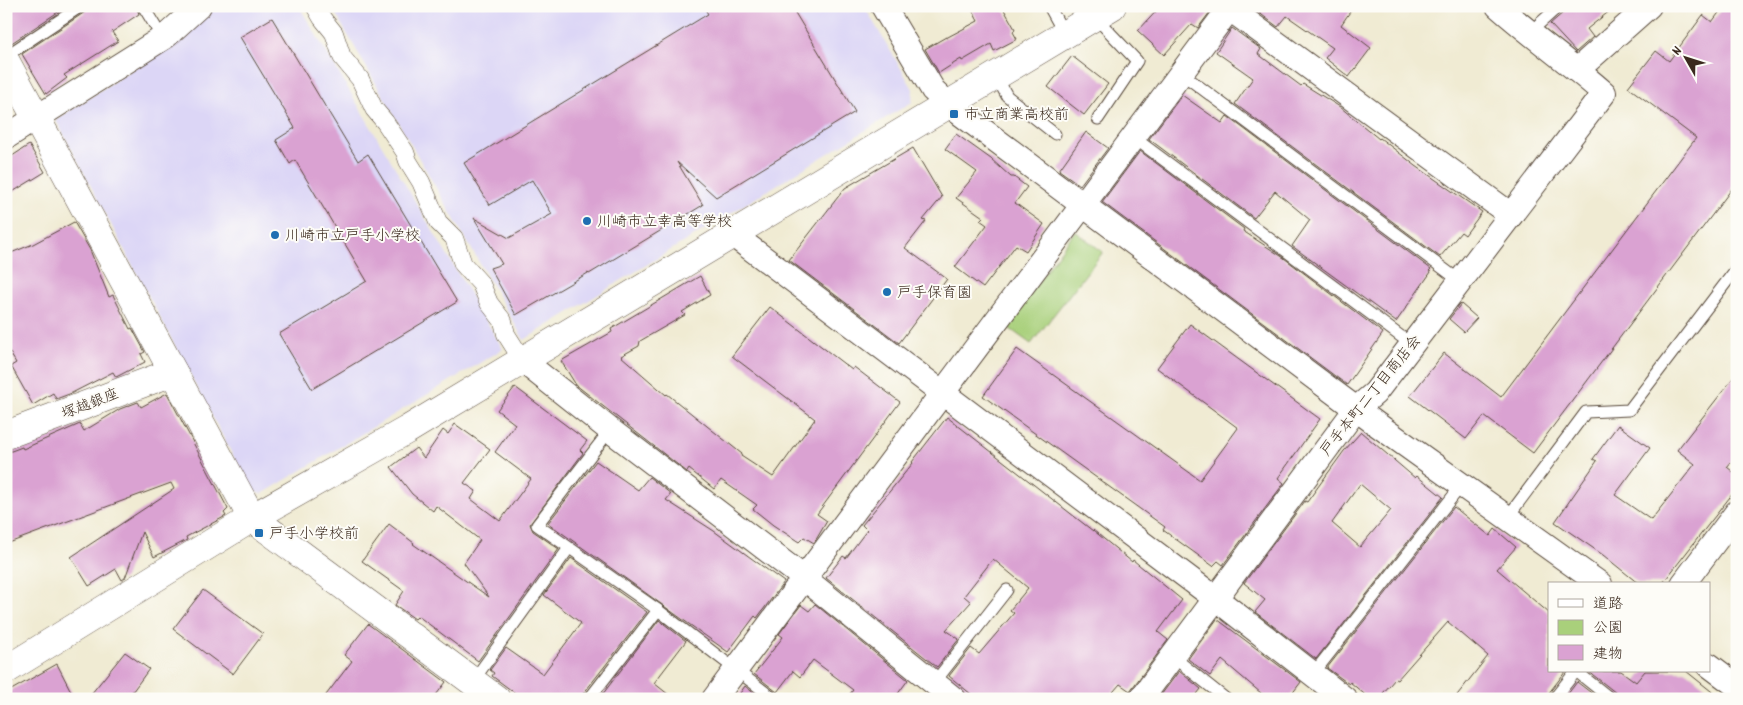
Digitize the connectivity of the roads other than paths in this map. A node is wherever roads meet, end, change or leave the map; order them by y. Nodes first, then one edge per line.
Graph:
1 (81, 6) edge
2 (143, 6) edge
3 (199, 6) edge
4 (315, 6) edge
5 (883, 6) edge
6 (1048, 6) edge
7 (1498, 6) edge
8 (1559, 6) edge
9 (1649, 6) edge
10 (1227, 7) edge
11 (1104, 11) edge
12 (1529, 33) junction
13 (1064, 35) junction
14 (163, 39) junction
15 (6, 56) edge
16 (6, 62) edge
17 (1578, 70) junction
18 (1181, 73) junction
19 (996, 76) junction
20 (948, 104) junction
21 (37, 119) junction
22 (1098, 119) dead end
23 (1054, 134) dead end
24 (6, 137) edge
25 (1134, 137) junction
26 (1083, 205) junction
27 (1511, 215) junction
28 (733, 235) junction
29 (1737, 268) edge
30 (1460, 281) junction
31 (1411, 344) junction
32 (523, 361) junction
33 (173, 372) junction
34 (942, 394) junction
35 (1356, 409) junction
36 (610, 430) junction
37 (6, 435) edge
38 (1461, 486) junction
39 (1737, 512) edge
40 (252, 518) junction
41 (1507, 518) junction
42 (569, 548) junction
43 (804, 578) junction
44 (1597, 582) edge
45 (1684, 582) edge
46 (1007, 590) dead end
47 (1215, 598) junction
48 (658, 610) junction
49 (1172, 656) junction
50 (1710, 666) edge
51 (6, 670) edge
52 (736, 670) junction
53 (1575, 672) edge
54 (1577, 672) edge
55 (1313, 674) junction
56 (473, 681) junction
57 (934, 683) junction
58 (1737, 686) edge
59 (496, 699) edge
60 (590, 699) edge
61 (714, 699) edge
62 (774, 699) edge
63 (954, 699) edge
64 (1140, 699) edge
65 (1226, 699) edge
66 (1345, 699) edge
67 (1554, 699) edge
68 (1611, 699) edge

1 - 15 lane
2 - 14 lane
3 - 14 street
4 - 32 street
5 - 20 street
6 - 13 lane
7 - 12 street
8 - 12 lane
9 - 17 street
10 - 18 street
10 - 27 street
11 - 13 street
11 - 22 lane
12 - 17 street
13 - 19 street
14 - 21 street
16 - 21 street
17 - 27 street, 戸手本町二丁目商店会
18 - 25 street
18 - 30 lane
19 - 20 street
19 - 23 lane
20 - 26 street
20 - 28 street
21 - 24 street
21 - 33 street
25 - 26 street
25 - 31 lane
26 - 34 street
26 - 35 street
27 - 30 street, 戸手本町二丁目商店会
28 - 32 street
28 - 34 street
29 - 41 lane
30 - 31 street, 戸手本町二丁目商店会
31 - 35 street, 戸手本町二丁目商店会
32 - 36 street
32 - 40 street
33 - 37 street, 塚越銀座
33 - 40 street
34 - 43 street
34 - 47 street
35 - 38 street
35 - 47 street, 戸手本町二丁目商店会
36 - 42 lane
36 - 43 street
38 - 41 street
38 - 55 lane
39 - 45 street
40 - 51 street
40 - 56 street
41 - 44 street
42 - 48 lane
42 - 56 lane
43 - 52 street
43 - 57 street
46 - 57 lane
47 - 49 street, 戸手本町二丁目商店会
47 - 55 street
48 - 52 lane
48 - 60 lane
49 - 64 street, 戸手本町二丁目商店会
49 - 65 lane
50 - 58 street
52 - 61 street
52 - 62 lane
53 - 67 lane
54 - 68 lane
55 - 66 street
56 - 59 street
57 - 63 street

